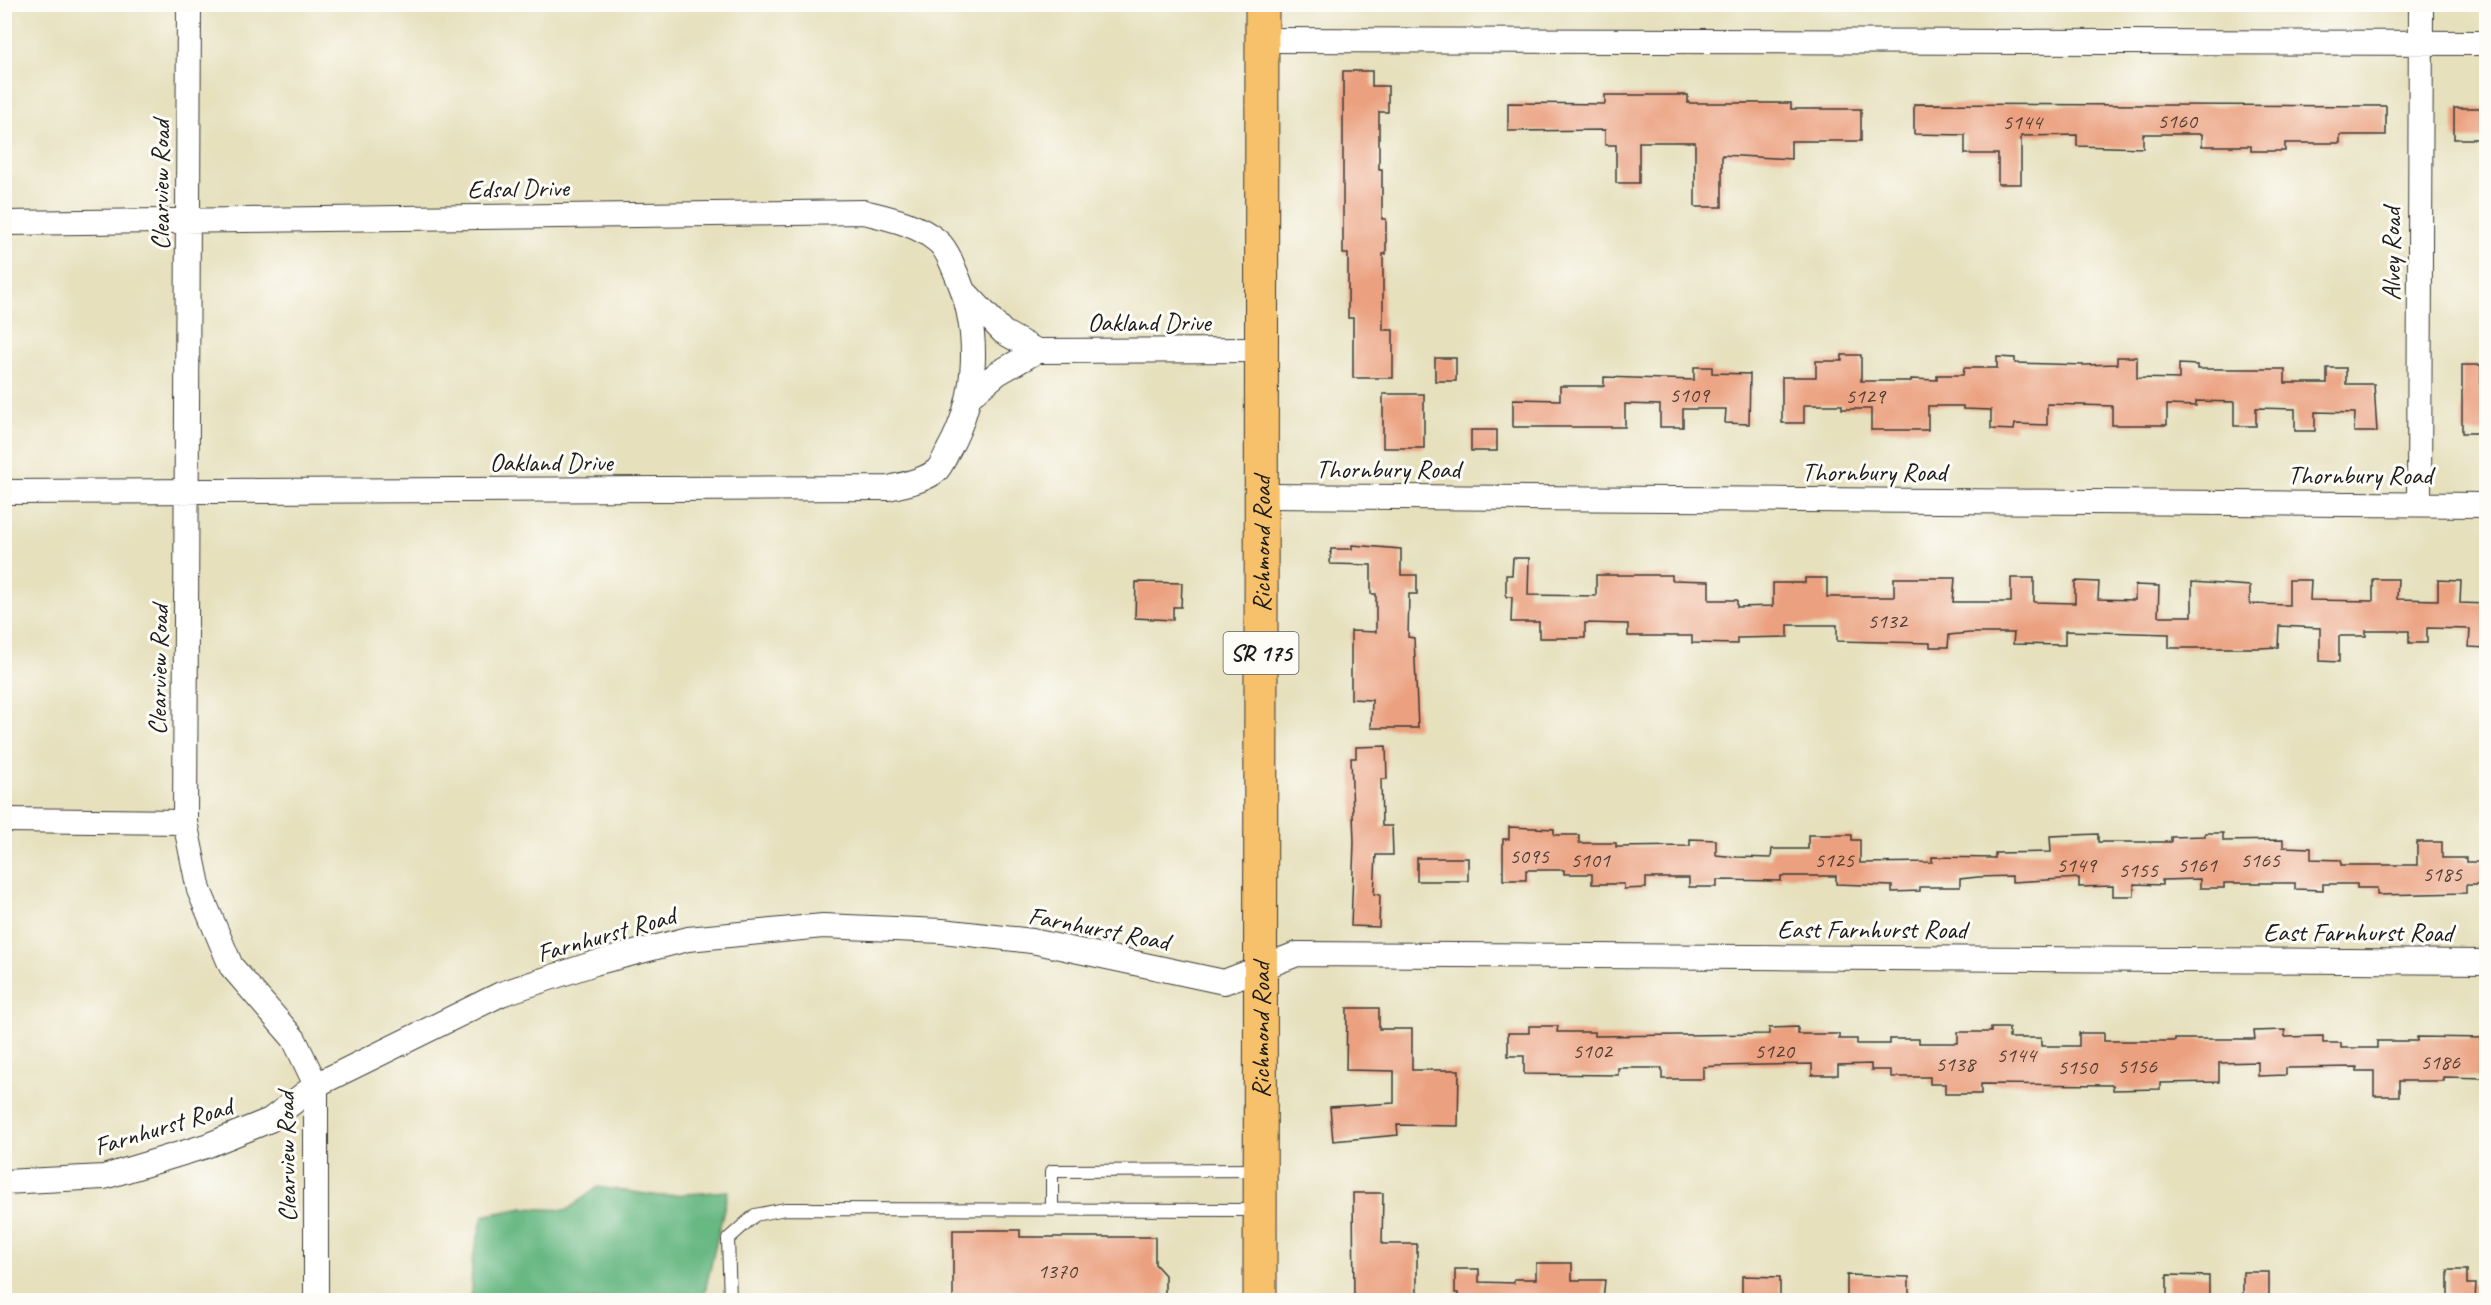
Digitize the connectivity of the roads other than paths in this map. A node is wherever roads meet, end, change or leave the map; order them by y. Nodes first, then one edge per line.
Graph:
1 (189, 4) edge
2 (1262, 4) edge
3 (2421, 4) edge
4 (1262, 39) junction
5 (2420, 43) junction
6 (2487, 43) edge
7 (188, 222) junction
8 (4, 223) edge
9 (964, 292) junction
10 (971, 321) joint
11 (1262, 350) junction
12 (1037, 351) junction
13 (969, 397) junction
14 (4, 492) edge
15 (188, 492) junction
16 (1261, 496) junction
17 (2419, 503) junction
18 (2487, 505) edge
19 (4, 820) edge
20 (185, 822) junction
21 (2487, 962) edge
22 (1260, 970) junction
23 (316, 1085) junction
24 (1260, 1170) junction
25 (4, 1182) edge
26 (1052, 1209) junction
27 (1260, 1210) junction
28 (316, 1300) edge
29 (730, 1300) edge
30 (1260, 1300) edge

1 - 7 street, Clearview Road
2 - 4 main road, Richmond Road / SR 175
3 - 5 street, Alvey Road
4 - 5 street
4 - 11 main road, Richmond Road / SR 175
5 - 6 street
5 - 17 street, Alvey Road
7 - 8 street, Edsal Drive
7 - 9 street, Edsal Drive
7 - 15 street, Clearview Road
9 - 10 street, Edsal Drive
9 - 12 street
10 - 13 street, Oakland Drive
11 - 12 street, Oakland Drive
11 - 16 main road, Richmond Road / SR 175
12 - 13 street
13 - 15 street, Oakland Drive
14 - 15 street, Oakland Drive
15 - 20 street, Clearview Road
16 - 17 street, Thornbury Road
16 - 22 main road, Richmond Road / SR 175
17 - 18 street, Thornbury Road
19 - 20 street
20 - 23 street, Clearview Road
21 - 22 street, East Farnhurst Road
22 - 23 street, Farnhurst Road
22 - 24 main road, Richmond Road / SR 175
23 - 25 street, Farnhurst Road
23 - 28 street, Clearview Road
24 - 26 lane
24 - 27 main road, Richmond Road / SR 175
26 - 27 lane
26 - 29 lane
27 - 30 main road, Richmond Road / SR 175

